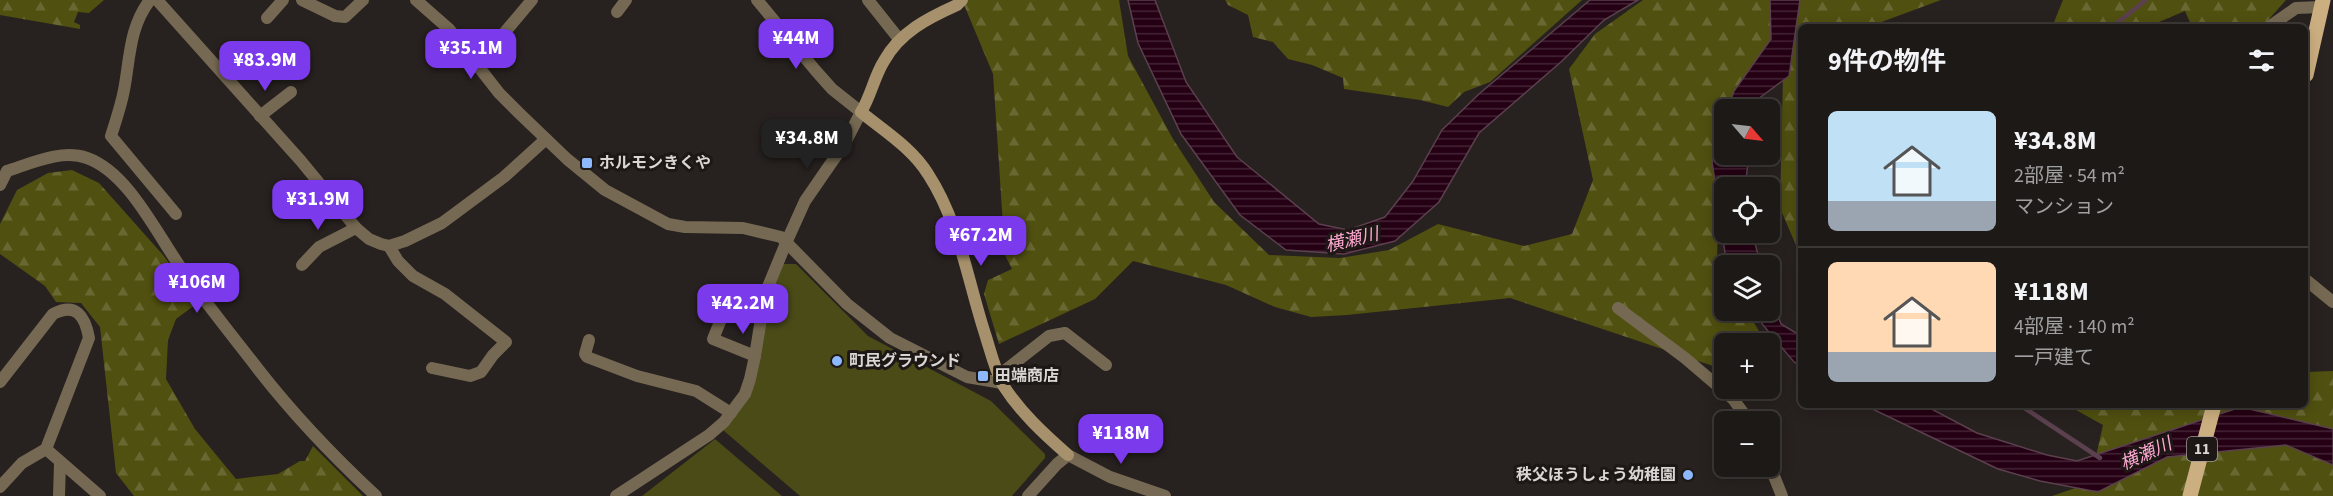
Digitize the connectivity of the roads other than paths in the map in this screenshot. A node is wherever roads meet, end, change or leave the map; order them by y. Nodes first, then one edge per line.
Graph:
1 (150, 0) edge
2 (157, 0) edge
3 (283, 0) edge
4 (302, 0) edge
5 (363, 0) edge
6 (416, 0) edge
7 (532, 0) edge
8 (626, 0) edge
9 (757, 0) edge
10 (868, 0) edge
11 (962, 0) edge
12 (2322, 4) edge
13 (617, 12) dead end
14 (267, 18) dead end
15 (2272, 24) edge
16 (899, 39) junction
17 (478, 64) junction
18 (2308, 66) edge
19 (291, 92) dead end
20 (861, 112) junction
21 (260, 116) junction
22 (546, 139) junction
23 (4, 167) edge
24 (0, 185) edge
25 (176, 214) dead end
26 (356, 228) junction
27 (786, 243) junction
28 (389, 246) junction
29 (302, 265) dead end
30 (2308, 282) edge
31 (2333, 302) edge
32 (1618, 308) dead end
33 (722, 317) dead end
34 (589, 340) dead end
35 (755, 356) junction
36 (1106, 365) dead end
37 (432, 368) dead end
38 (1000, 380) junction
39 (0, 382) edge
40 (2213, 408) edge
41 (1742, 411) edge
42 (731, 414) junction
43 (46, 449) junction
44 (1068, 454) junction
45 (60, 463) junction
46 (1774, 477) edge
47 (0, 486) edge
48 (2190, 495) edge
49 (59, 496) edge
50 (100, 496) edge
51 (376, 496) edge
52 (616, 496) edge
53 (1028, 496) edge
54 (1165, 496) edge
55 (1782, 496) edge

1 - 25 street
2 - 21 street
3 - 14 street
4 - 5 street
6 - 17 street
7 - 17 street
8 - 13 street
9 - 20 street
10 - 16 street
11 - 16 street
12 - 15 street
12 - 18 main road
16 - 20 street
17 - 22 street
19 - 21 street
20 - 27 street
20 - 38 street
21 - 26 street
22 - 27 street
22 - 28 street
23 - 24 street
23 - 51 street
26 - 28 street
26 - 29 street
27 - 35 street
27 - 38 street
28 - 37 street
30 - 31 street
32 - 41 street
33 - 35 street
34 - 42 street
35 - 42 street
36 - 38 street
38 - 44 street
39 - 43 street
40 - 48 main road, 11
42 - 52 street
43 - 45 street
43 - 47 street
44 - 53 street
44 - 54 street
45 - 49 street
45 - 50 street
46 - 55 street

